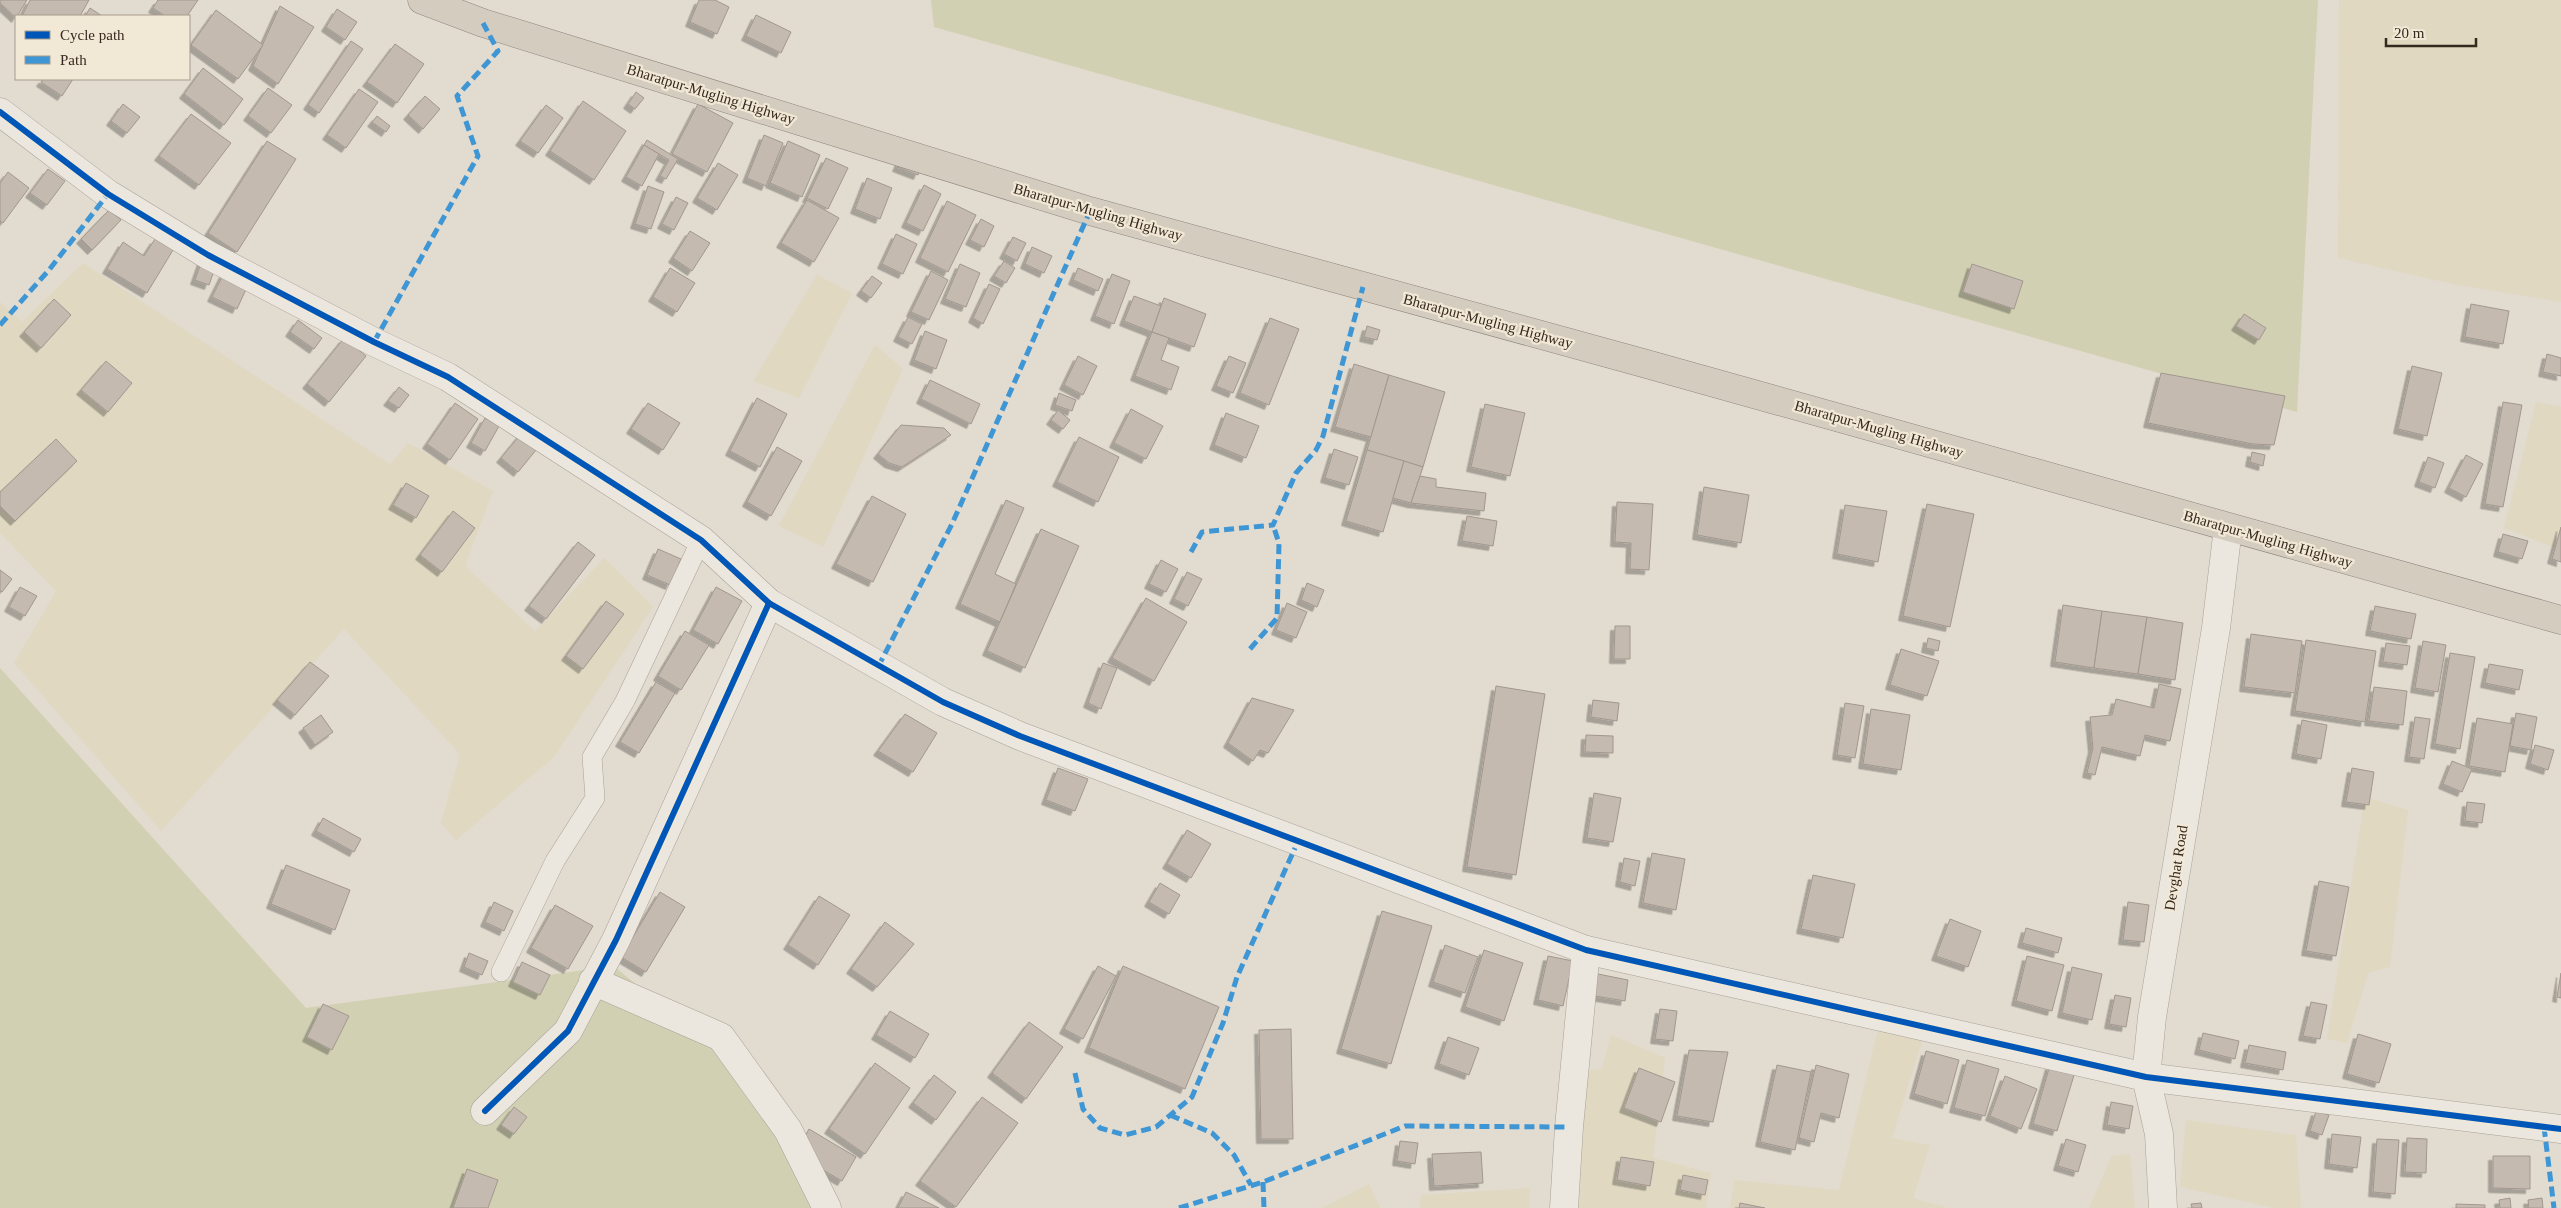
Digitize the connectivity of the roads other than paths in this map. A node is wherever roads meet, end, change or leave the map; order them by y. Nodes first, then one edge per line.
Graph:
1 (422, 0) edge
2 (0, 112) edge
3 (2228, 528) junction
4 (701, 540) junction
5 (769, 604) junction
6 (2561, 620) edge
7 (1586, 950) junction
8 (501, 972) dead end
9 (593, 981) junction
10 (2146, 1077) junction
11 (485, 1111) dead end
12 (2561, 1129) edge
13 (827, 1208) edge
14 (1564, 1208) edge
15 (2163, 1208) edge

1 - 3 highway, Bharatpur-Mugling Highway
2 - 4 street
3 - 6 highway, Bharatpur-Mugling Highway
3 - 10 street, Devghat Road
4 - 5 street
4 - 8 lane
5 - 7 street
5 - 9 street
7 - 10 street
7 - 14 street
9 - 11 street
9 - 13 street
10 - 12 street
10 - 15 street, Devghat Road

